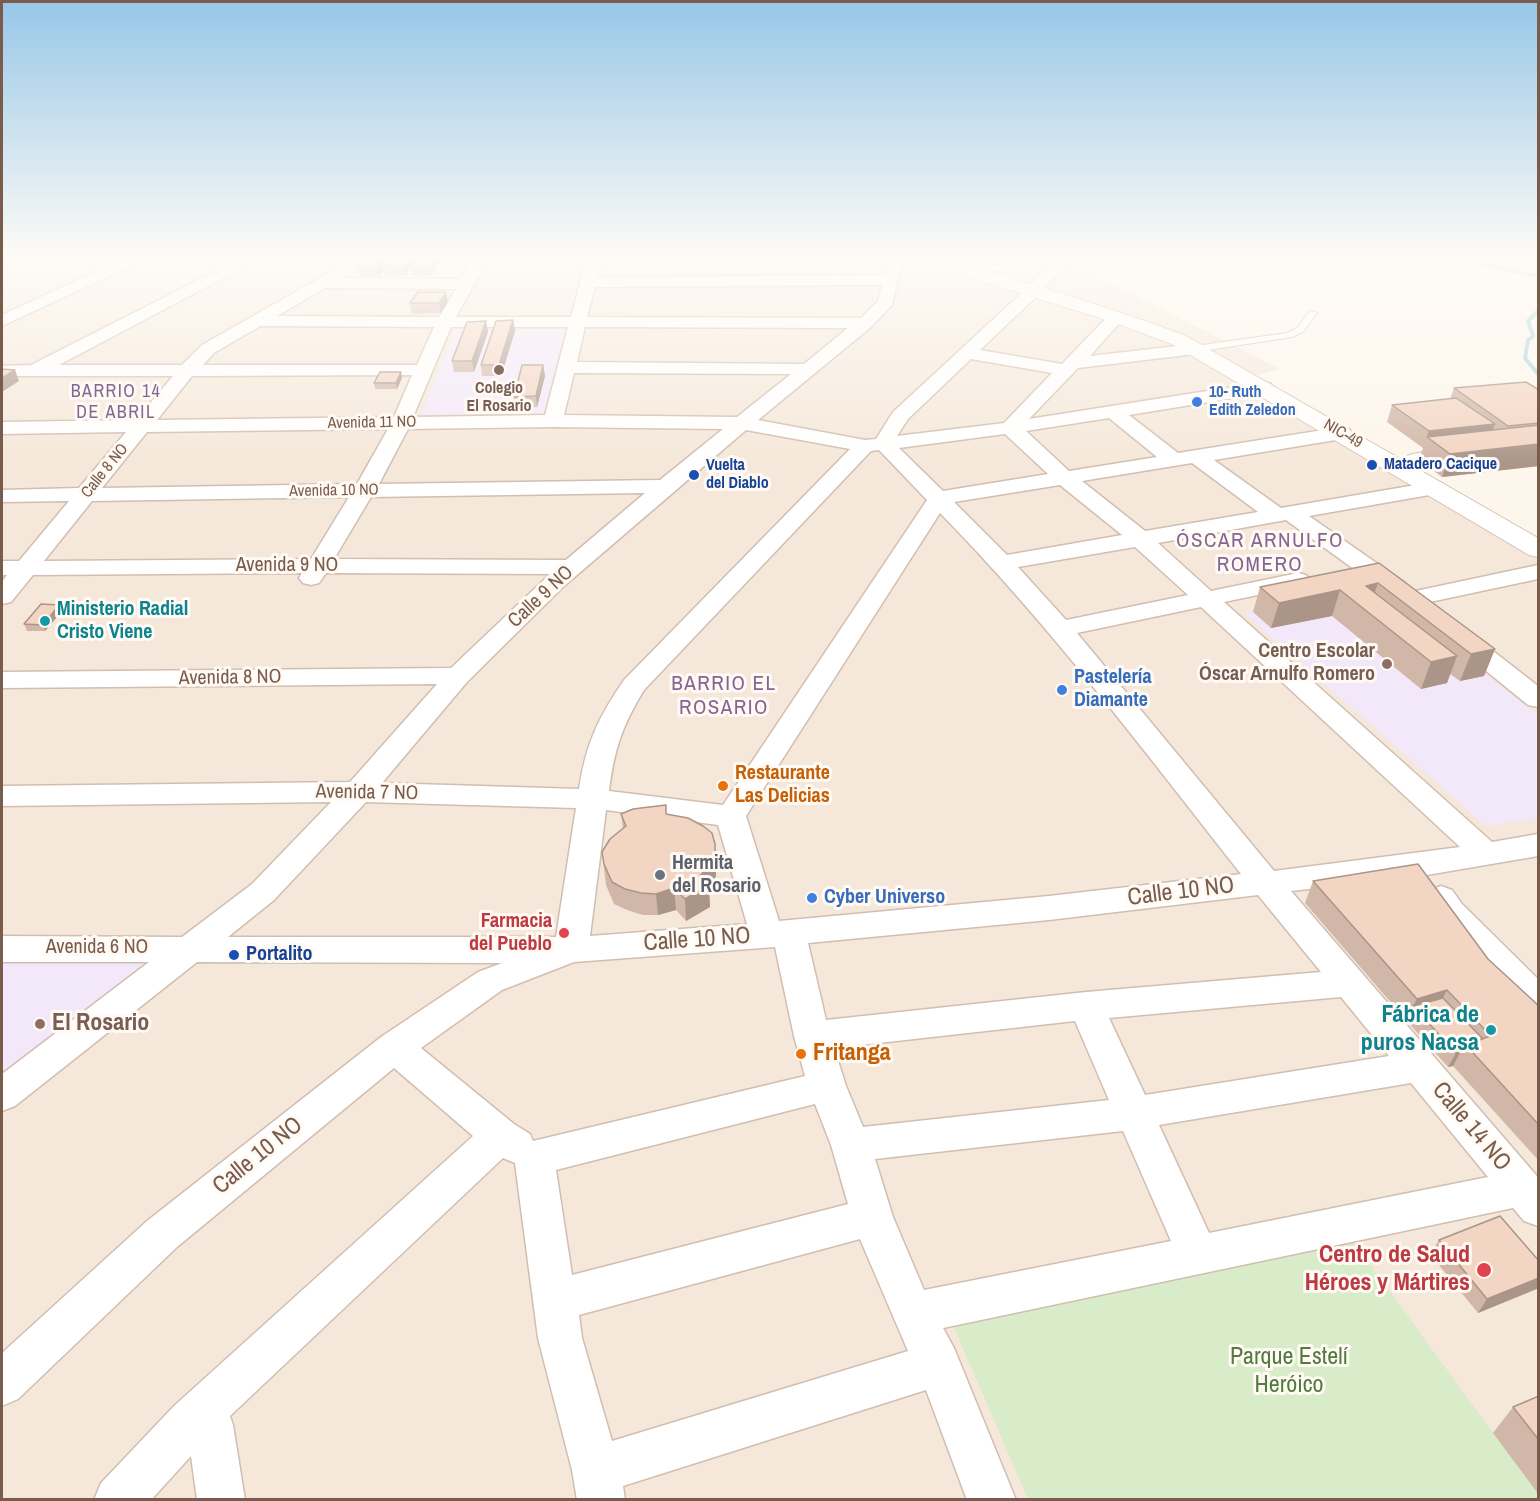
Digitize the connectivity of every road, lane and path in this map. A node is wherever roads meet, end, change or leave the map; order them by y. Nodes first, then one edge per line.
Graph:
1 (120, 327) edge
2 (243, 327) edge
3 (442, 327) edge
4 (576, 327) edge
5 (860, 327) edge
6 (995, 327) edge
7 (1107, 327) edge
8 (1144, 327) edge
9 (1302, 327) edge
10 (1195, 349) junction
11 (967, 353) junction
12 (566, 367) junction
13 (1068, 367) junction
14 (806, 369) junction
15 (424, 370) junction
16 (2, 371) edge
17 (35, 371) junction
18 (186, 372) junction
19 (1264, 388) junction
20 (1112, 411) junction
21 (553, 421) junction
22 (401, 423) junction
23 (744, 423) junction
24 (143, 425) junction
25 (2, 428) edge
26 (1011, 428) junction
27 (1342, 433) junction
28 (874, 445) junction
29 (1450, 452) edge
30 (1197, 457) junction
31 (1175, 461) junction
32 (1393, 464) junction
33 (1066, 479) junction
34 (667, 486) junction
35 (1433, 489) junction
36 (364, 491) junction
37 (86, 495) junction
38 (2, 496) edge
39 (939, 498) junction
40 (1283, 514) junction
41 (1140, 539) junction
42 (1539, 549) edge
43 (1002, 563) junction
44 (1365, 566) junction
45 (1539, 572) edge
46 (314, 573) junction
47 (564, 575) junction
48 (9, 580) edge
49 (1411, 599) junction
50 (1206, 600) junction
51 (1060, 629) junction
52 (1539, 670) edge
53 (1508, 675) junction
54 (458, 676) junction
55 (2, 680) edge
56 (1539, 699) edge
57 (358, 792) junction
58 (2, 796) edge
59 (592, 799) junction
60 (731, 816) junction
61 (1539, 846) edge
62 (1485, 853) junction
63 (1421, 865) junction
64 (1265, 882) junction
65 (778, 934) junction
66 (192, 948) junction
67 (2, 949) edge
68 (571, 950) junction
69 (1351, 982) junction
70 (1539, 1001) edge
71 (1086, 1006) junction
72 (812, 1036) junction
73 (394, 1047) junction
74 (1420, 1066) junction
75 (827, 1086) junction
76 (2, 1095) edge
77 (1136, 1113) junction
78 (851, 1145) junction
79 (517, 1147) junction
80 (1530, 1198) edge
81 (872, 1217) junction
82 (1198, 1255) junction
83 (556, 1300) junction
84 (912, 1314) junction
85 (938, 1364) junction
86 (2, 1383) edge
87 (190, 1422) junction
88 (599, 1485) edge
89 (118, 1500) edge
90 (221, 1500) edge
91 (992, 1500) edge

1 - 17 street
2 - 18 street, Calle 8 NO
3 - 15 street
4 - 12 street
5 - 14 street, Calle 9 NO
6 - 11 street
7 - 13 street
8 - 10 street, NIC-49 / NIC-49
9 - 10 lane
10 - 13 street
10 - 19 street, NIC-49 / NIC-49
11 - 13 street
11 - 28 street
12 - 14 street
12 - 21 street
13 - 26 street
14 - 23 street, Calle 9 NO
15 - 18 street
15 - 22 street
16 - 17 street
17 - 18 street
18 - 24 street, Calle 8 NO
19 - 20 street, Avenida 11 NO
19 - 27 street, NIC-49 / NIC-49
20 - 26 street, Avenida 11 NO
20 - 31 street
21 - 22 street, Avenida 11 NO
21 - 23 street, Avenida 11 NO
22 - 24 street, Avenida 11 NO
22 - 36 street
23 - 28 street, Avenida 11 NO
23 - 34 street, Calle 9 NO
24 - 25 street, Avenida 11 NO
24 - 37 street, Calle 8 NO
26 - 28 street, Avenida 11 NO
26 - 33 street
27 - 30 street
27 - 32 street, NIC-49 / NIC-49
28 - 39 street, Calle 14 NO
28 - 59 street
29 - 32 lane
30 - 31 street
30 - 40 street
31 - 33 street
32 - 35 street, NIC-49 / NIC-49
33 - 39 street
33 - 41 street
34 - 36 street, Avenida 10 NO
34 - 47 street, Calle 9 NO
35 - 40 street
35 - 42 street, NIC-49 / NIC-49
36 - 37 street, Avenida 10 NO
36 - 46 street
37 - 38 street, Avenida 10 NO
37 - 48 street, Calle 8 NO
39 - 43 street, Calle 14 NO
39 - 60 street
40 - 41 street
40 - 44 street
41 - 43 street
41 - 50 street
43 - 51 street, Calle 14 NO
44 - 49 street
44 - 50 street
45 - 49 street
46 - 47 street, Avenida 9 NO
46 - 48 street, Avenida 9 NO
47 - 54 street, Calle 9 NO
49 - 53 street
50 - 51 street
50 - 62 street
51 - 64 street, Calle 14 NO
52 - 53 street
53 - 56 street
54 - 55 street, Avenida 8 NO
54 - 57 street, Calle 9 NO
57 - 58 street, Avenida 7 NO
57 - 59 street, Avenida 7 NO
57 - 66 street, Calle 9 NO
59 - 60 street, Avenida 7 NO
59 - 68 street
60 - 65 street
61 - 62 street, Calle 10 NO
62 - 63 street, Calle 10 NO
63 - 64 street, Calle 10 NO
63 - 70 street
64 - 65 street, Calle 10 NO
64 - 69 street, Calle 14 NO
65 - 68 street, Calle 10 NO
65 - 72 street
66 - 67 street, Avenida 6 NO
66 - 68 street
66 - 76 street, Calle 9 NO
68 - 73 street, Calle 10 NO
69 - 71 street
69 - 74 street, Calle 14 NO
71 - 72 street
71 - 77 street
72 - 75 street
73 - 79 street
73 - 86 street, Calle 10 NO
74 - 77 street
74 - 80 street, Calle 14 NO
75 - 78 street
75 - 79 street
77 - 78 street
77 - 82 street
78 - 81 street
79 - 83 street
79 - 87 street
80 - 82 street
81 - 83 street
81 - 84 street
82 - 84 street
83 - 88 street
84 - 85 street
85 - 88 street
85 - 91 street
87 - 89 street
87 - 90 street

